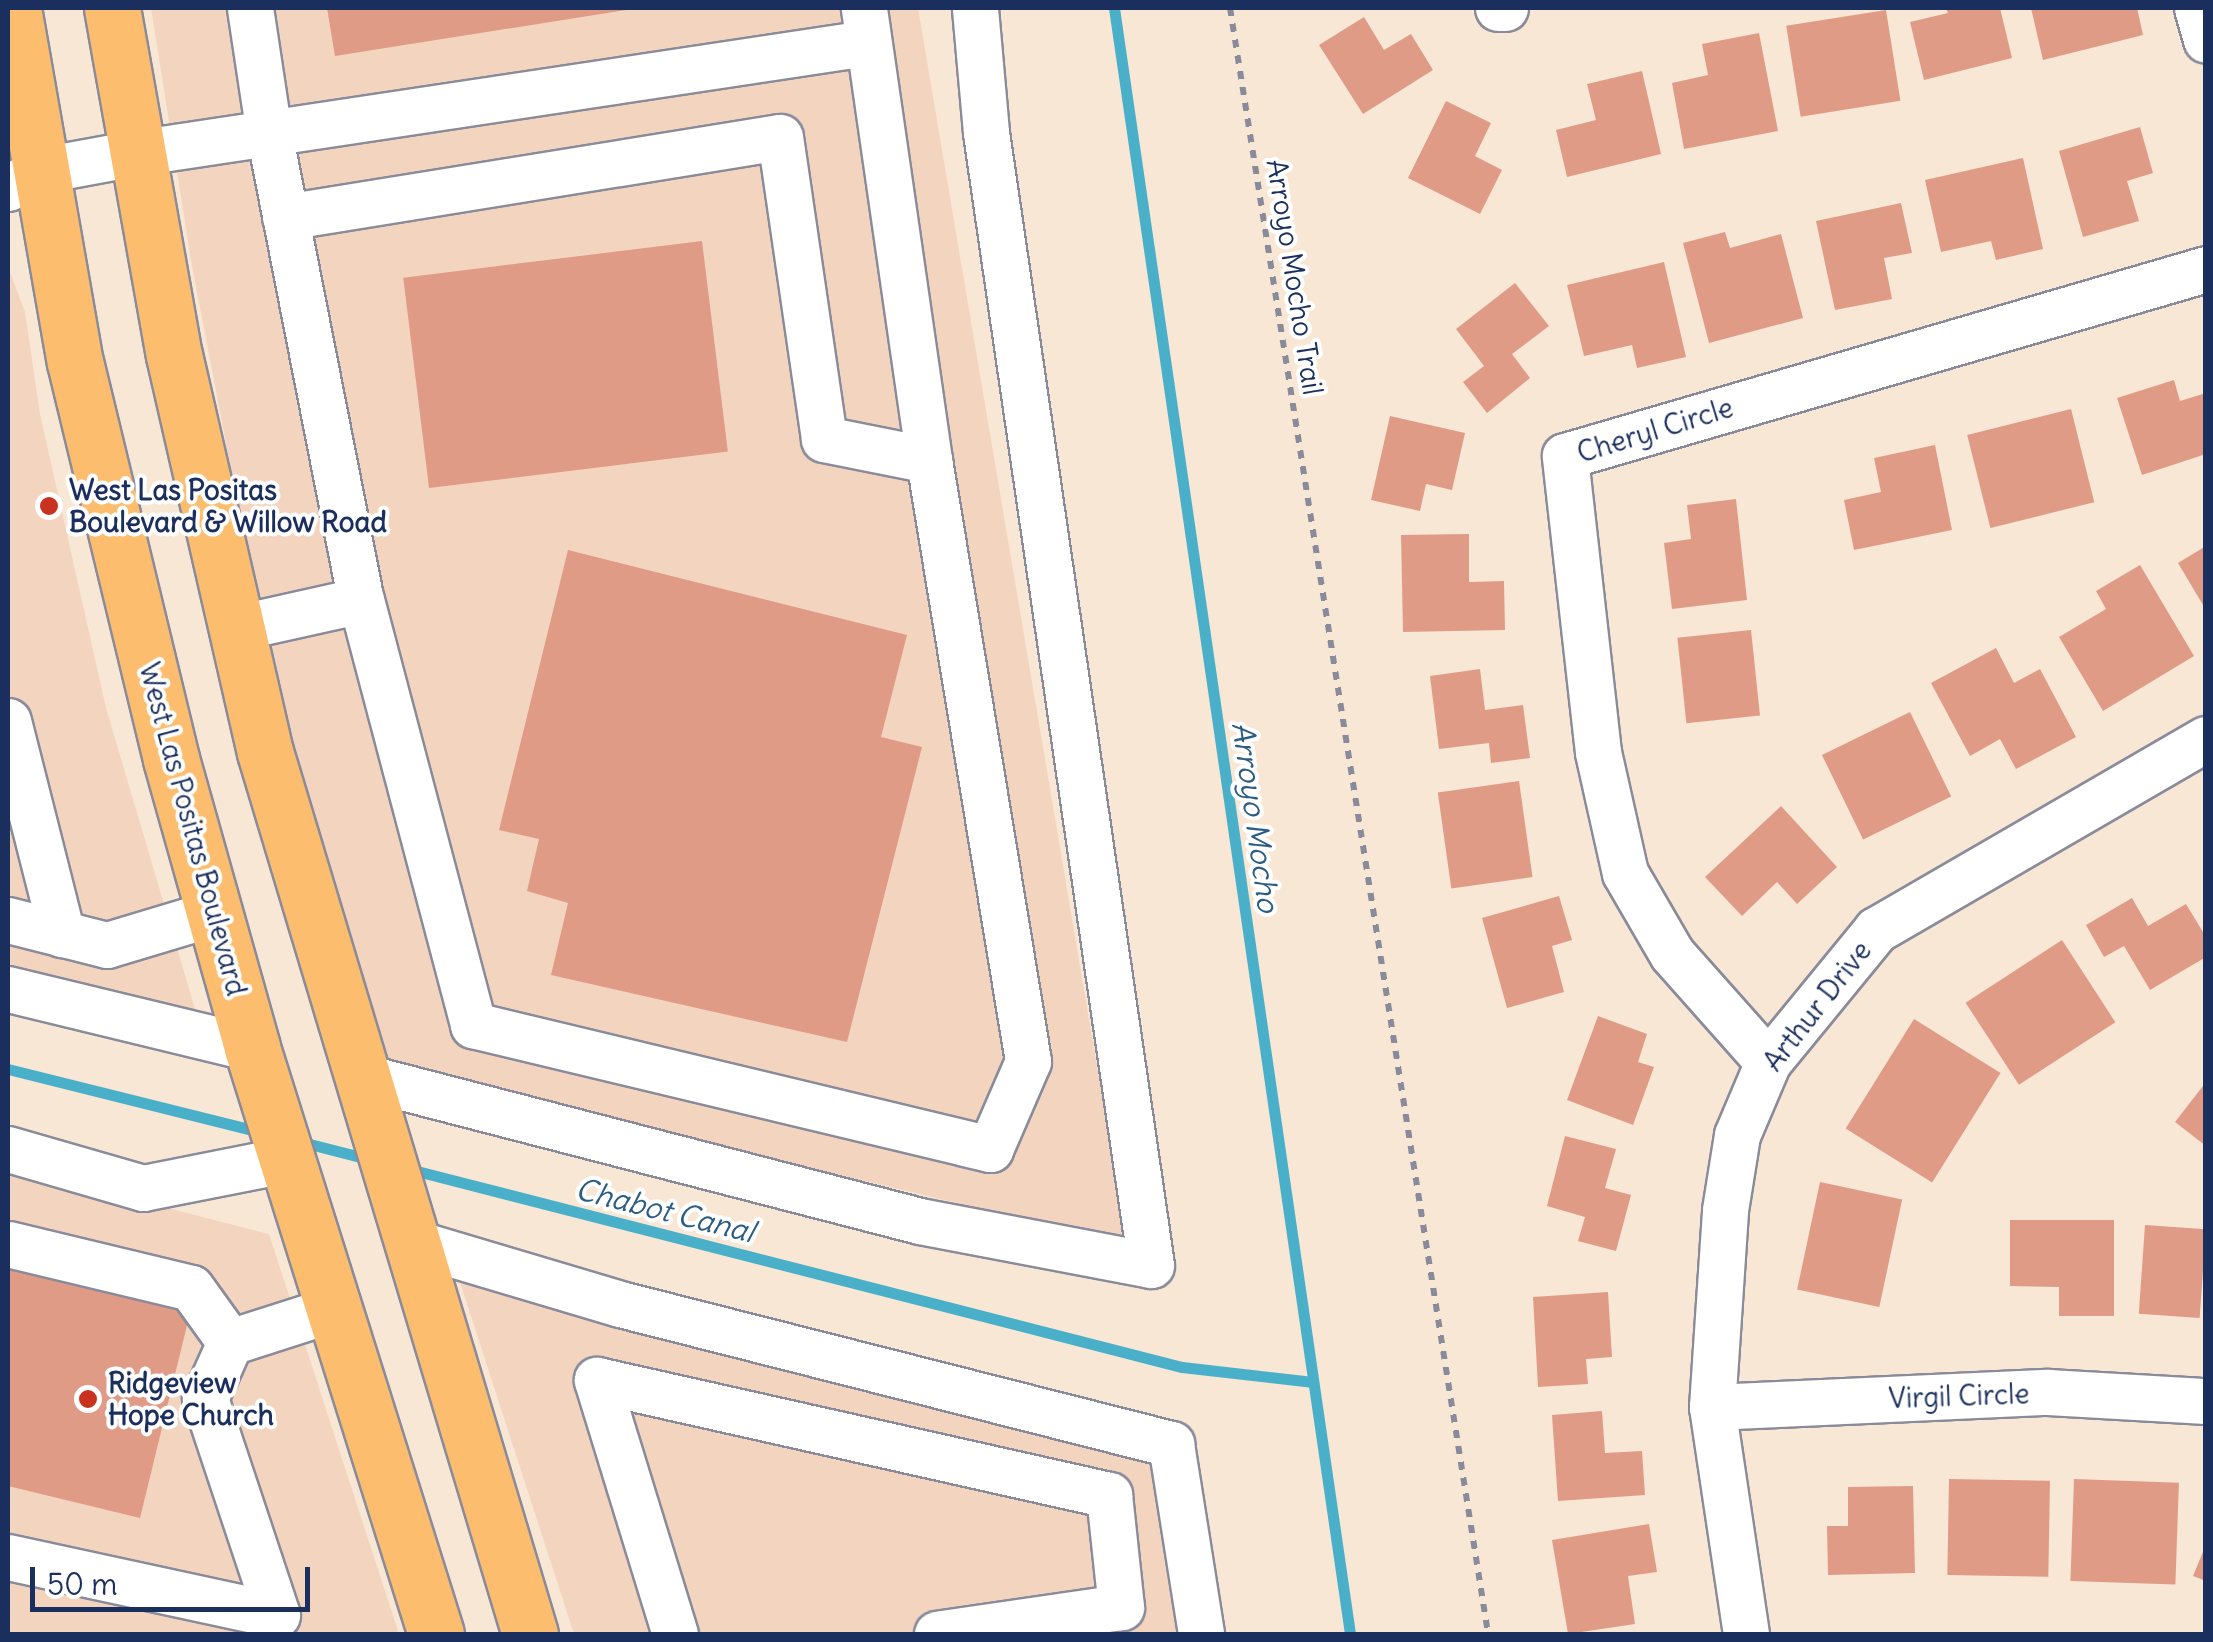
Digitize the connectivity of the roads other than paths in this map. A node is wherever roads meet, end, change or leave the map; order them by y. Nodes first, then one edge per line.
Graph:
1 (13, 8) edge
2 (112, 8) edge
3 (250, 8) edge
4 (975, 8) edge
5 (2198, 8) edge
6 (865, 25) edge
7 (2206, 40) edge
8 (268, 133) junction
9 (134, 153) junction
10 (17, 174) edge
11 (285, 217) junction
12 (2206, 269) edge
13 (929, 460) junction
14 (361, 600) junction
15 (236, 628) junction
16 (8, 721) edge
17 (2206, 738) edge
18 (214, 912) junction
19 (8, 920) edge
20 (62, 934) junction
21 (8, 989) edge
22 (256, 1058) junction
23 (1768, 1062) junction
24 (364, 1086) junction
25 (8, 1149) edge
26 (290, 1159) junction
27 (409, 1232) junction
28 (8, 1244) edge
29 (336, 1308) junction
30 (230, 1342) junction
31 (2206, 1401) edge
32 (1712, 1407) junction
33 (8, 1557) edge
34 (436, 1634) edge
35 (530, 1634) edge
36 (675, 1634) edge
37 (937, 1634) edge
38 (1201, 1634) edge
39 (1746, 1634) edge

1 - 10 main road, West Las Positas Boulevard
2 - 9 main road
3 - 8 street
4 - 24 street
5 - 7 street
6 - 8 street
6 - 13 street
8 - 9 street
8 - 11 street
9 - 10 street
9 - 15 main road
10 - 18 main road, West Las Positas Boulevard
11 - 13 street
11 - 14 street
12 - 23 street, Cheryl Circle
13 - 14 street
14 - 15 street
15 - 24 main road
16 - 20 street
17 - 23 street, Arthur Drive
18 - 20 street
18 - 22 main road, West Las Positas Boulevard
19 - 20 street
21 - 22 street
22 - 26 main road, West Las Positas Boulevard
23 - 32 street, Arthur Drive
24 - 27 main road
25 - 26 street
26 - 29 main road, West Las Positas Boulevard
27 - 35 main road
27 - 38 street
28 - 30 street
29 - 30 street
29 - 34 main road, West Las Positas Boulevard
30 - 33 street
31 - 32 street, Virgil Circle
32 - 39 street, Arthur Drive
36 - 37 street

